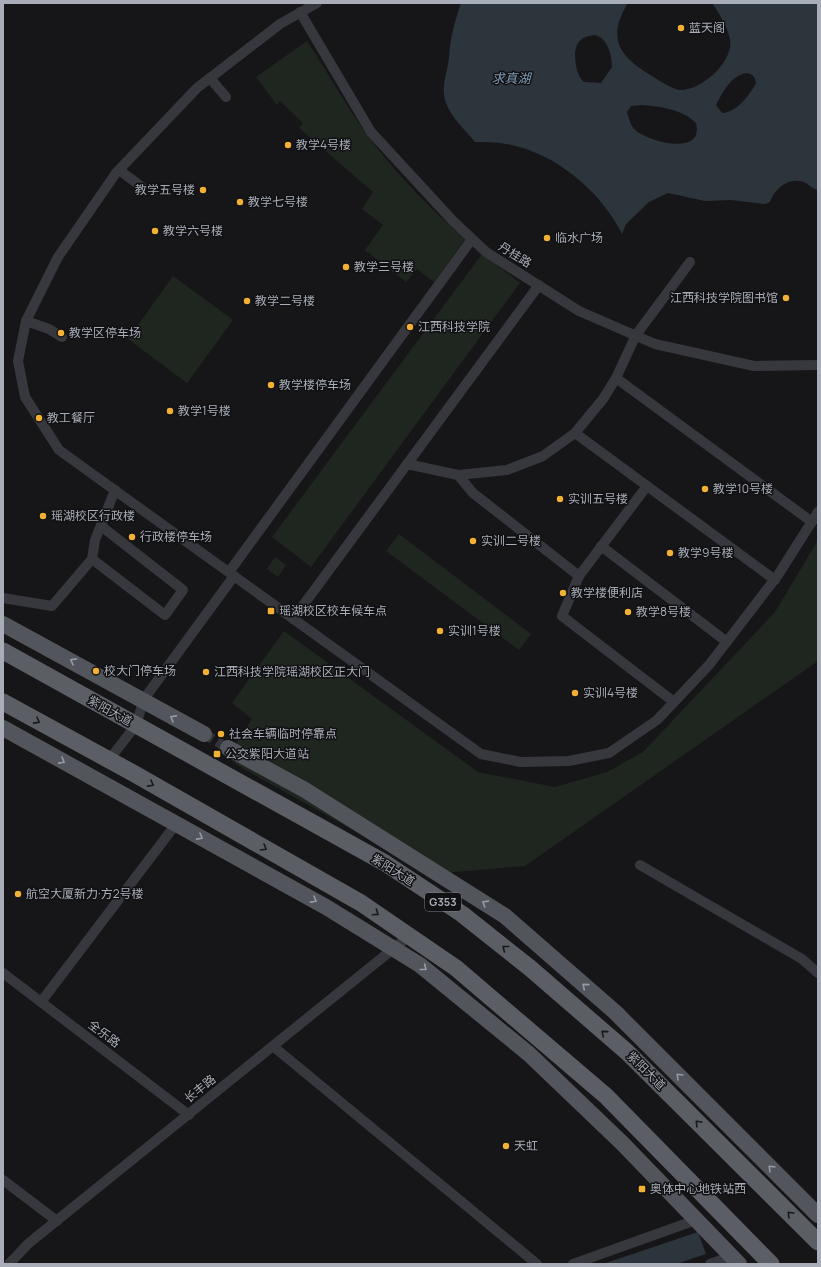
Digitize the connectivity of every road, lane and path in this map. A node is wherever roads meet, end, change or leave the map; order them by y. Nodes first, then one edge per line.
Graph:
1 (317, 3) edge
2 (300, 12) junction
3 (210, 78) junction
4 (226, 97) dead end
5 (119, 170) junction
6 (142, 187) dead end
7 (472, 239) junction
8 (690, 262) dead end
9 (539, 285) junction
10 (26, 321) junction
11 (636, 335) junction
12 (62, 337) dead end
13 (818, 365) edge
14 (616, 378) junction
15 (575, 433) junction
16 (407, 464) junction
17 (458, 475) junction
18 (647, 486) junction
19 (115, 490) junction
20 (818, 512) edge
21 (812, 522) junction
22 (101, 526) junction
23 (601, 546) junction
24 (92, 559) junction
25 (231, 574) junction
26 (579, 576) junction
27 (774, 580) junction
28 (3, 598) edge
29 (293, 619) junction
30 (3, 624) edge
31 (727, 642) junction
32 (3, 651) edge
33 (144, 700) junction
34 (3, 702) edge
35 (674, 702) junction
36 (136, 725) junction
37 (3, 728) edge
38 (204, 734) tunnel mouth
39 (228, 748) tunnel mouth
40 (96, 754) junction
41 (176, 824) junction
42 (640, 865) dead end
43 (409, 936) junction
44 (394, 949) junction
45 (818, 973) edge
46 (3, 974) edge
47 (41, 1002) junction
48 (274, 1047) junction
49 (189, 1115) junction
50 (3, 1180) edge
51 (818, 1215) edge
52 (696, 1220) junction
53 (57, 1221) junction
54 (818, 1242) edge
55 (736, 1260) edge
56 (9, 1264) edge
57 (537, 1264) edge
58 (573, 1264) edge
59 (710, 1264) edge
60 (771, 1264) edge

1 - 2 street
2 - 3 street
2 - 7 street, 丹桂路
3 - 4 street
3 - 5 street
5 - 6 street
5 - 10 street
7 - 9 street, 丹桂路
7 - 25 street
8 - 11 street
9 - 11 street, 丹桂路
9 - 16 street
10 - 12 street
10 - 19 street
11 - 13 street, 丹桂路
11 - 14 street
14 - 15 street
14 - 21 street
15 - 17 street
15 - 18 street
16 - 17 street
16 - 29 street
17 - 26 street
18 - 23 street
18 - 27 street
19 - 22 street
19 - 25 street
20 - 21 street
21 - 27 street
22 - 24 street
22 - 24 street
23 - 26 street
23 - 31 street
24 - 28 street
25 - 29 street
25 - 33 street
26 - 35 street
27 - 31 street
29 - 35 street
33 -> 30 main road
31 - 35 street
32 - 36 highway, 紫阳大道 / G353
33 - 36 street
38 -> 33 main road
34 -> 40 highway
36 - 40 street
54 -> 36 highway, 紫阳大道 / G353
37 -> 41 main road
51 -> 39 main road
40 -> 43 highway
41 -> 44 main road
41 - 47 street
42 - 45 street
43 - 44 street, 长丰路
43 - 60 highway
44 - 48 street, 长丰路
44 -> 52 main road
46 - 47 street, 全乐路
47 - 49 street, 全乐路
48 - 49 street, 长丰路
48 - 57 street
49 - 53 street, 长丰路
50 - 53 street
52 - 55 main road
52 - 58 street
53 - 56 street, 长丰路
55 - 59 street

